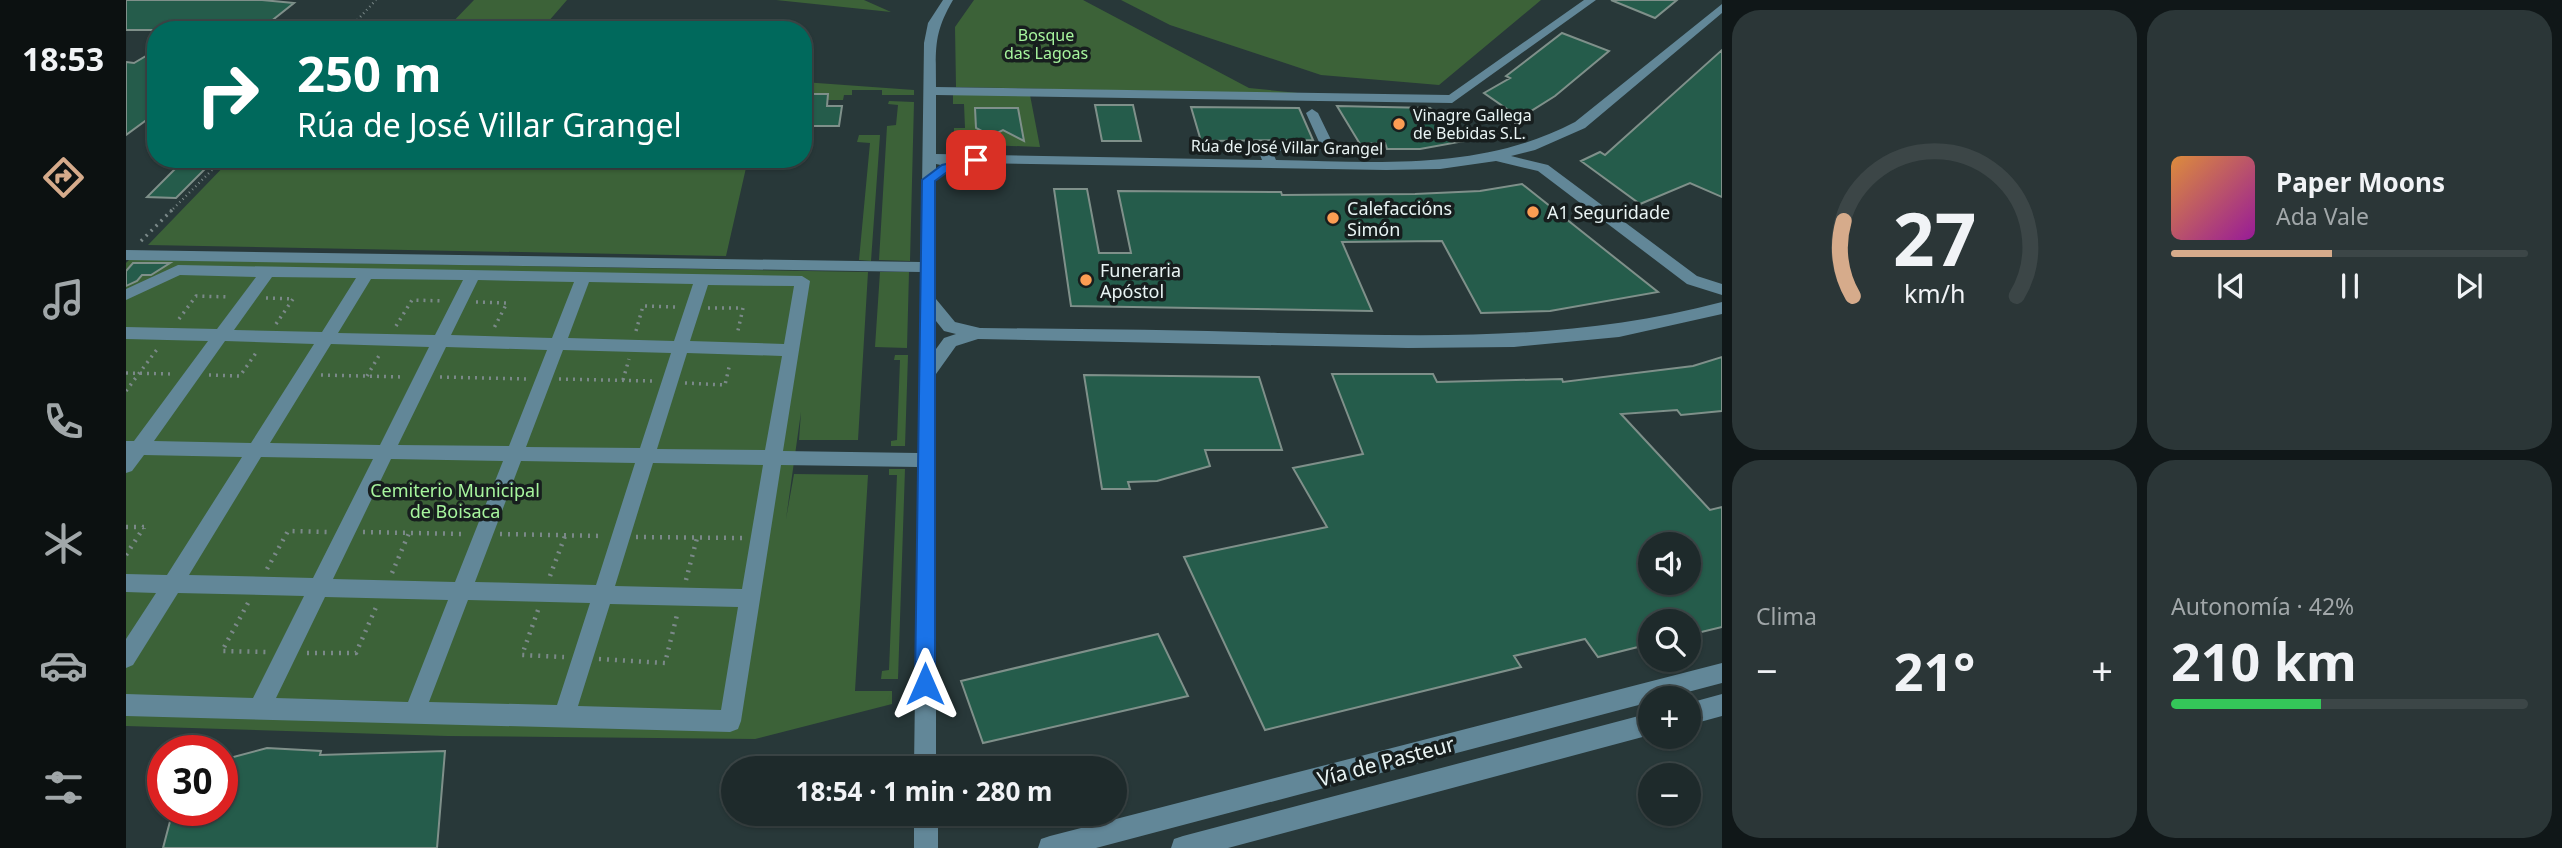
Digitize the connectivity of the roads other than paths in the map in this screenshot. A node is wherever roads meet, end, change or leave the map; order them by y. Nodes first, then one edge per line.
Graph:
1 (948, 0) edge
2 (1591, 0) edge
3 (1722, 7) edge
4 (930, 91) junction
5 (1312, 113) dead end
6 (930, 138) junction
7 (1540, 144) junction
8 (1520, 150) junction
9 (1494, 157) junction
10 (929, 159) junction
11 (970, 160) junction
12 (1271, 164) junction
13 (1539, 165) junction
14 (929, 180) junction
15 (127, 255) edge
16 (928, 267) junction
17 (268, 271) junction
18 (367, 273) junction
19 (473, 275) junction
20 (583, 278) junction
21 (702, 279) junction
22 (1704, 286) edge
23 (126, 295) edge
24 (928, 300) junction
25 (1722, 303) edge
26 (1699, 315) junction
27 (929, 323) junction
28 (126, 333) edge
29 (950, 334) junction
30 (221, 335) junction
31 (327, 338) junction
32 (440, 341) junction
33 (557, 344) junction
34 (928, 346) junction
35 (681, 347) junction
36 (792, 350) junction
37 (928, 373) junction
38 (132, 448) edge
39 (256, 451) junction
40 (385, 453) junction
41 (514, 455) junction
42 (646, 457) junction
43 (775, 459) junction
44 (927, 460) junction
45 (126, 466) edge
46 (126, 583) edge
47 (172, 584) junction
48 (318, 588) junction
49 (461, 591) junction
50 (603, 595) junction
51 (751, 598) junction
52 (126, 658) edge
53 (1722, 673) edge
54 (126, 705) edge
55 (1722, 705) edge
56 (259, 709) junction
57 (1701, 711) edge
58 (414, 713) junction
59 (564, 717) junction
60 (1638, 727) edge
61 (925, 756) edge
62 (926, 826) edge
63 (926, 848) edge
64 (1050, 848) edge
65 (1183, 848) edge

1 - 4 street
2 - 4 street
3 - 7 street, Rúa de José Villar Grangel
4 - 6 street
5 - 12 street
6 - 10 street
6 - 11 street, Rúa de José Villar Grangel
7 - 8 street, Rúa de José Villar Grangel
7 - 13 street
8 - 9 street, Rúa de José Villar Grangel
8 - 13 street
9 - 12 street, Rúa de José Villar Grangel
9 - 13 street
10 - 11 street, Rúa de José Villar Grangel
10 - 14 street
11 - 12 street, Rúa de José Villar Grangel
11 - 14 street, Rúa de José Villar Grangel
13 - 22 street
14 - 16 street
15 - 16 street
16 - 24 street
17 - 18 street
17 - 23 street
17 - 30 street
18 - 19 street
18 - 31 street
19 - 20 street
19 - 32 street
20 - 21 street
20 - 33 street
21 - 35 street
21 - 36 street
22 - 25 street
22 - 26 street
24 - 27 street
24 - 29 street
25 - 26 street
26 - 29 street
27 - 29 street
27 - 34 street
28 - 30 street
29 - 34 street
29 - 37 street
30 - 31 street
30 - 38 street
31 - 32 street
31 - 39 street
32 - 33 street
32 - 40 street
33 - 35 street
33 - 41 street
34 - 37 street
35 - 36 street
35 - 42 street
36 - 43 street
37 - 44 street
38 - 39 street
38 - 45 street
39 - 40 street
39 - 47 street
40 - 41 street
40 - 48 street
41 - 42 street
41 - 49 street
42 - 43 street
42 - 50 street
43 - 44 street
43 - 51 street
44 - 61 street
46 - 47 street
47 - 48 street
47 - 52 street
48 - 49 street
48 - 56 street
49 - 50 street
49 - 58 street
50 - 51 street
50 - 59 street
51 - 59 street
53 - 64 street, Vía de Pasteur
54 - 56 street
55 - 57 street
56 - 58 street
58 - 59 street
60 - 65 street, Vía de Pasteur
62 - 63 street

